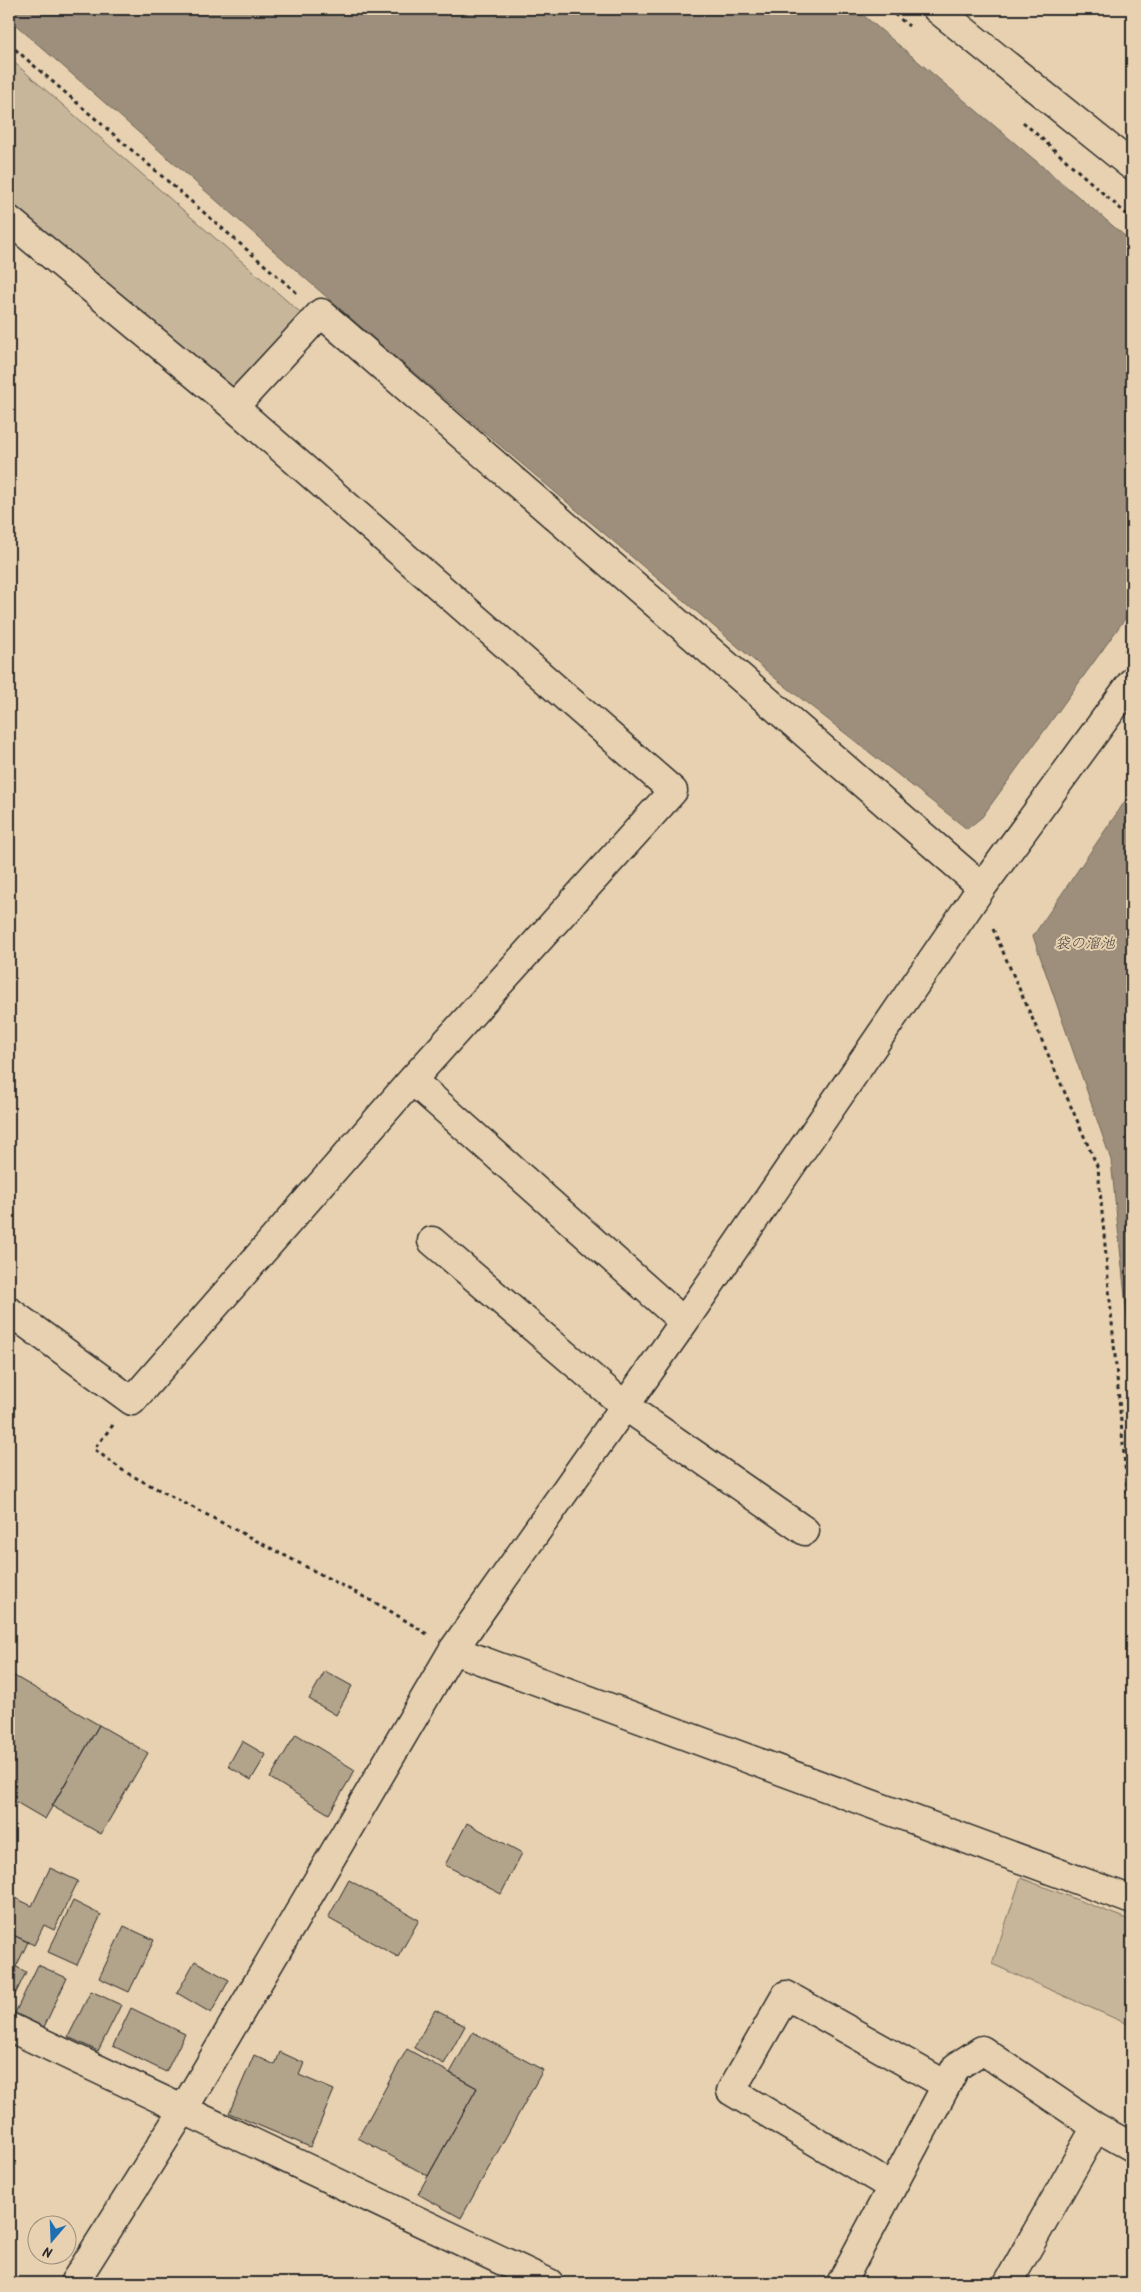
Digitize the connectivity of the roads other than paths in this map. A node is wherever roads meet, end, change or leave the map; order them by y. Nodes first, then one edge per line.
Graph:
1 (937, 9) edge
2 (1132, 166) edge
3 (9, 220) edge
4 (234, 407) junction
5 (1132, 682) edge
6 (982, 887) junction
7 (412, 1080) junction
8 (432, 1241) dead end
9 (9, 1311) edge
10 (684, 1322) junction
11 (625, 1406) junction
12 (804, 1532) dead end
13 (453, 1650) junction
14 (1132, 1900) edge
15 (9, 2027) edge
16 (946, 2085) junction
17 (183, 2110) junction
18 (1096, 2127) junction
19 (1132, 2147) edge
20 (892, 2187) junction
21 (74, 2283) edge
22 (549, 2283) edge
23 (841, 2283) edge
24 (1008, 2283) edge

1 - 2 street
3 - 4 street
4 - 6 street
4 - 7 street
5 - 6 street
6 - 10 street
7 - 9 street
7 - 10 street
8 - 11 street
10 - 11 street
11 - 12 street
11 - 13 street
13 - 14 street
13 - 17 street
15 - 17 street
16 - 18 street
16 - 20 street
16 - 20 street
17 - 21 street
17 - 22 street
18 - 19 street
18 - 24 street
20 - 23 street

